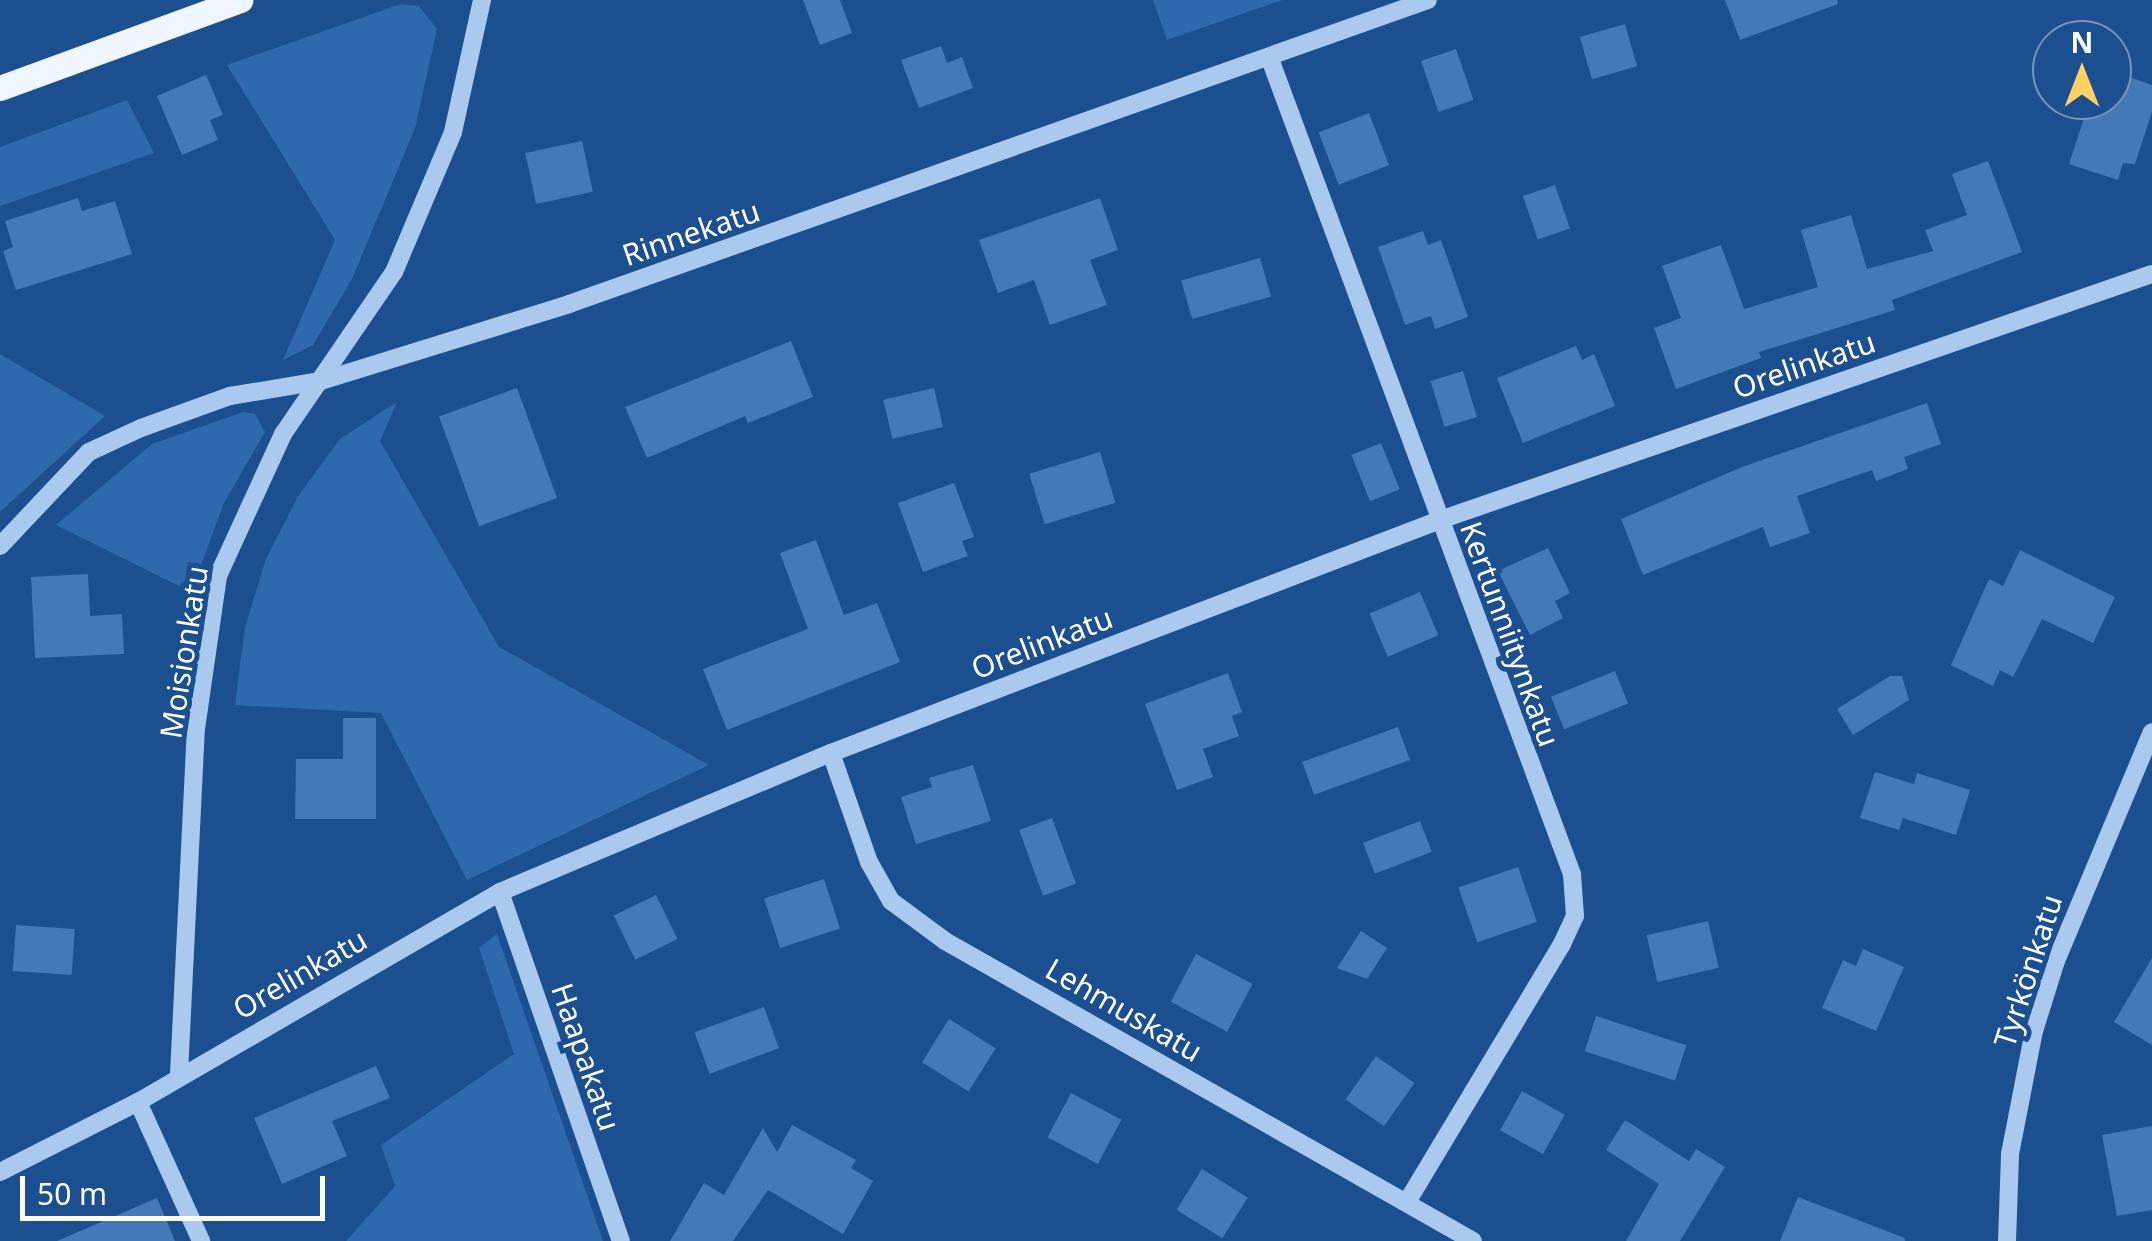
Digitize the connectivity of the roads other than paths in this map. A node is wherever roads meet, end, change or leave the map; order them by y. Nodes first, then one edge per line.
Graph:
1 (240, 0) edge
2 (482, 0) edge
3 (1428, 0) edge
4 (1270, 60) junction
5 (0, 88) edge
6 (2152, 274) edge
7 (321, 381) junction
8 (1440, 520) junction
9 (0, 546) edge
10 (2152, 732) edge
11 (832, 753) junction
12 (500, 892) junction
13 (180, 1074) junction
14 (138, 1102) junction
15 (0, 1172) edge
16 (1407, 1202) junction
17 (201, 1241) edge
18 (621, 1241) edge
19 (1472, 1241) edge
20 (2006, 1241) edge

1 - 5 main road
2 - 7 street, Moisionkatu
3 - 4 street, Rinnekatu
4 - 7 street, Rinnekatu
4 - 8 street, Kertunniitynkatu
6 - 8 street, Orelinkatu
7 - 9 street, Rinnekatu
7 - 13 street, Moisionkatu
8 - 11 street, Orelinkatu
8 - 16 street, Kertunniitynkatu
10 - 20 street, Tyrkönkatu
11 - 12 street, Orelinkatu
11 - 16 street, Lehmuskatu
12 - 13 street, Orelinkatu
12 - 18 street, Haapakatu
13 - 14 street, Orelinkatu
14 - 15 street, Orelinkatu
14 - 17 street
16 - 19 street, Lehmuskatu

